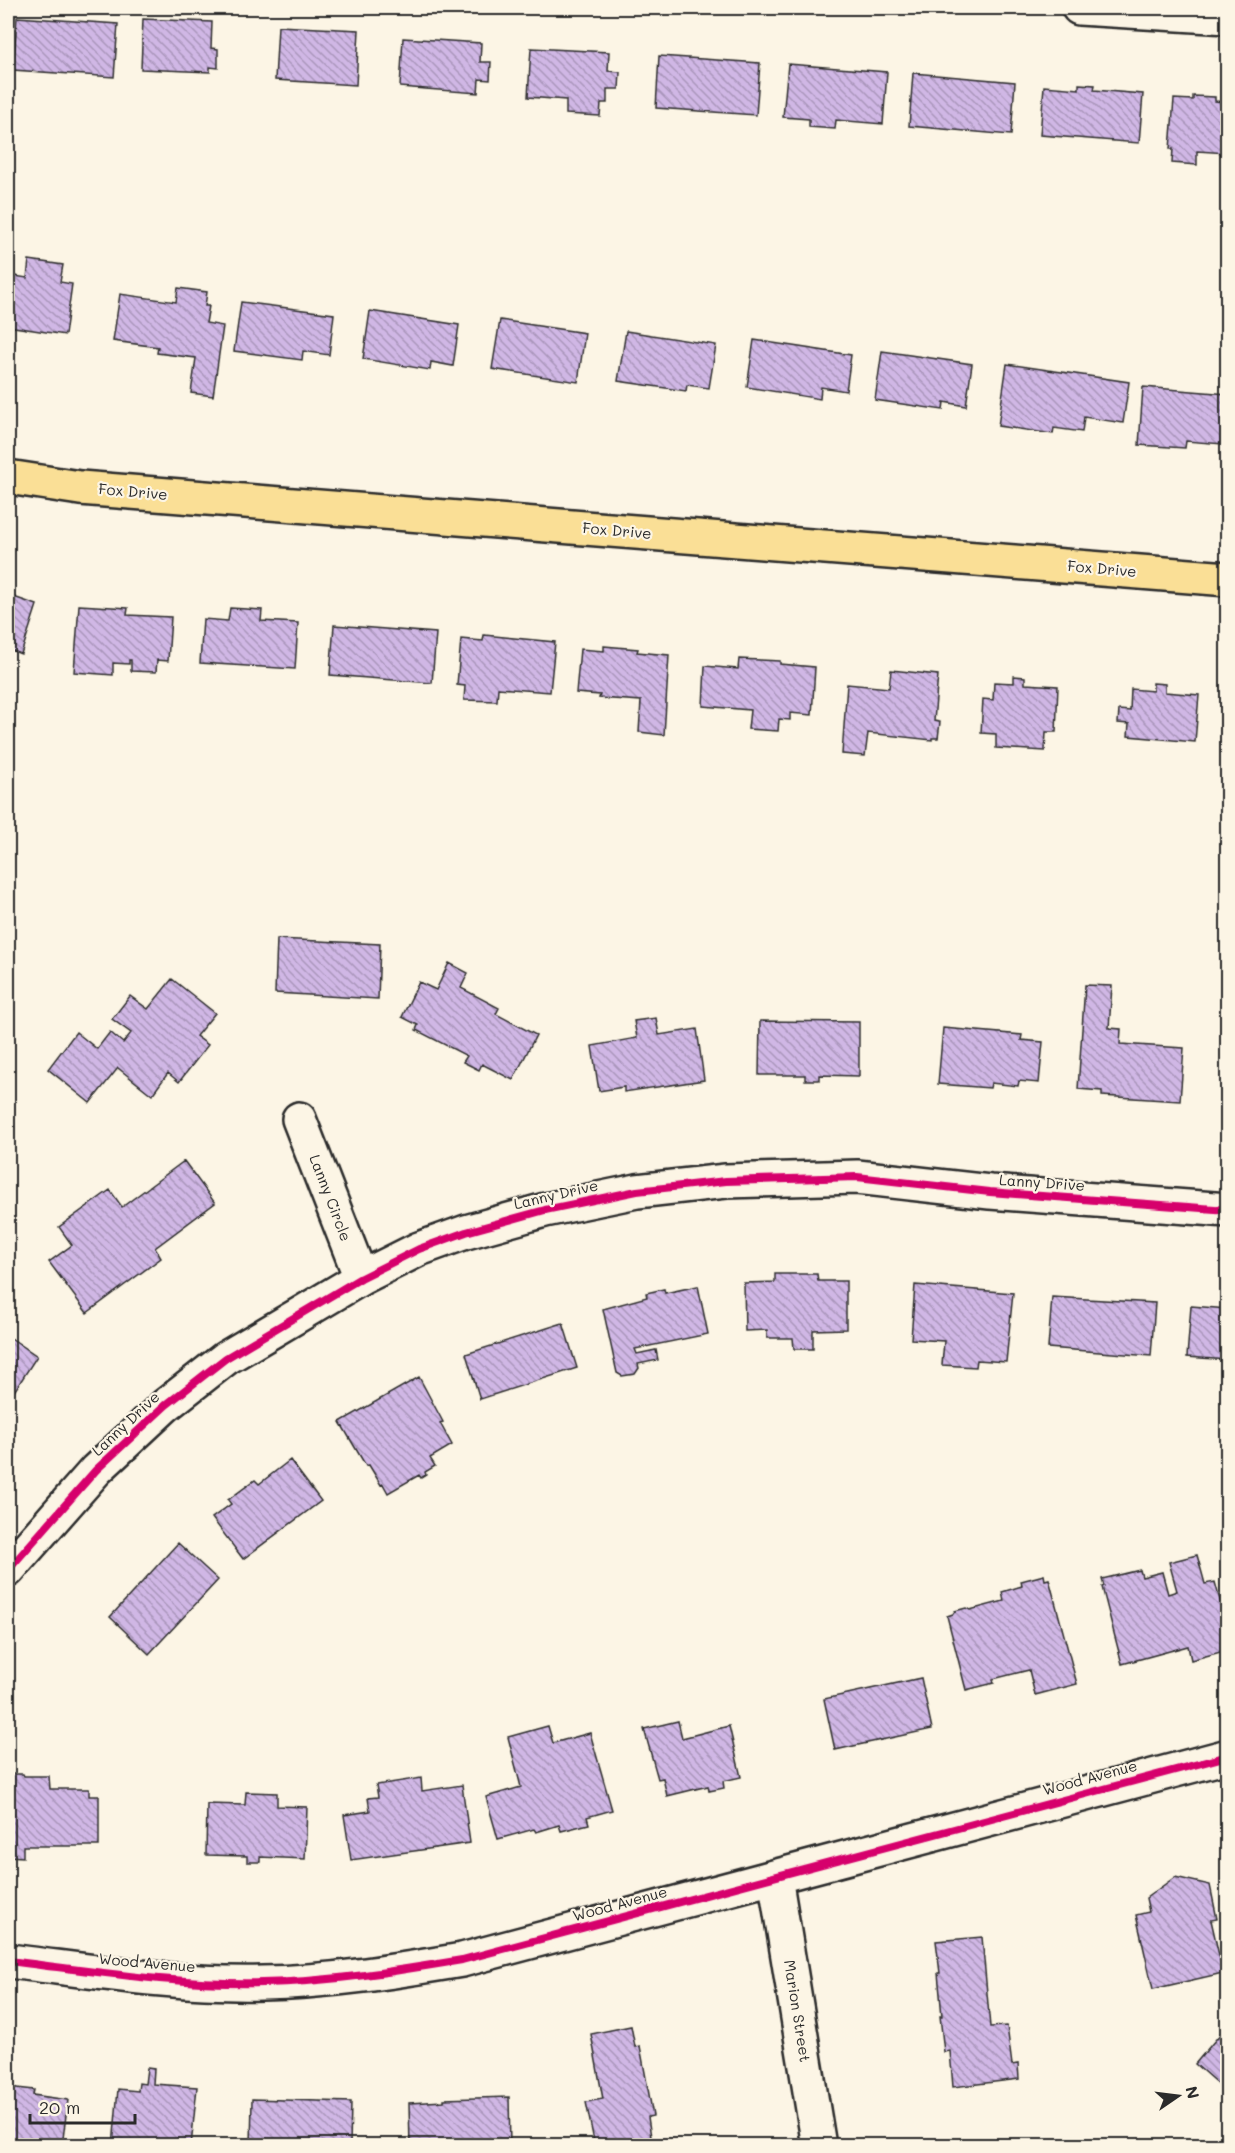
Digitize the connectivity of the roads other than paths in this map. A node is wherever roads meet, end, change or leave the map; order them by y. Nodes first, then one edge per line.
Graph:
1 (1078, 8) edge
2 (1227, 16) edge
3 (8, 477) edge
4 (1227, 579) edge
5 (299, 1119) dead end
6 (1227, 1210) edge
7 (361, 1278) junction
8 (8, 1570) edge
9 (1227, 1756) edge
10 (775, 1877) junction
11 (8, 1961) edge
12 (819, 2145) edge

1 - 2 street
3 - 4 main road, Fox Drive
5 - 7 street, Lanny Circle
6 - 7 street, Lanny Drive
7 - 8 street, Lanny Drive
9 - 10 street, Wood Avenue
10 - 11 street, Wood Avenue
10 - 12 street, Marion Street

